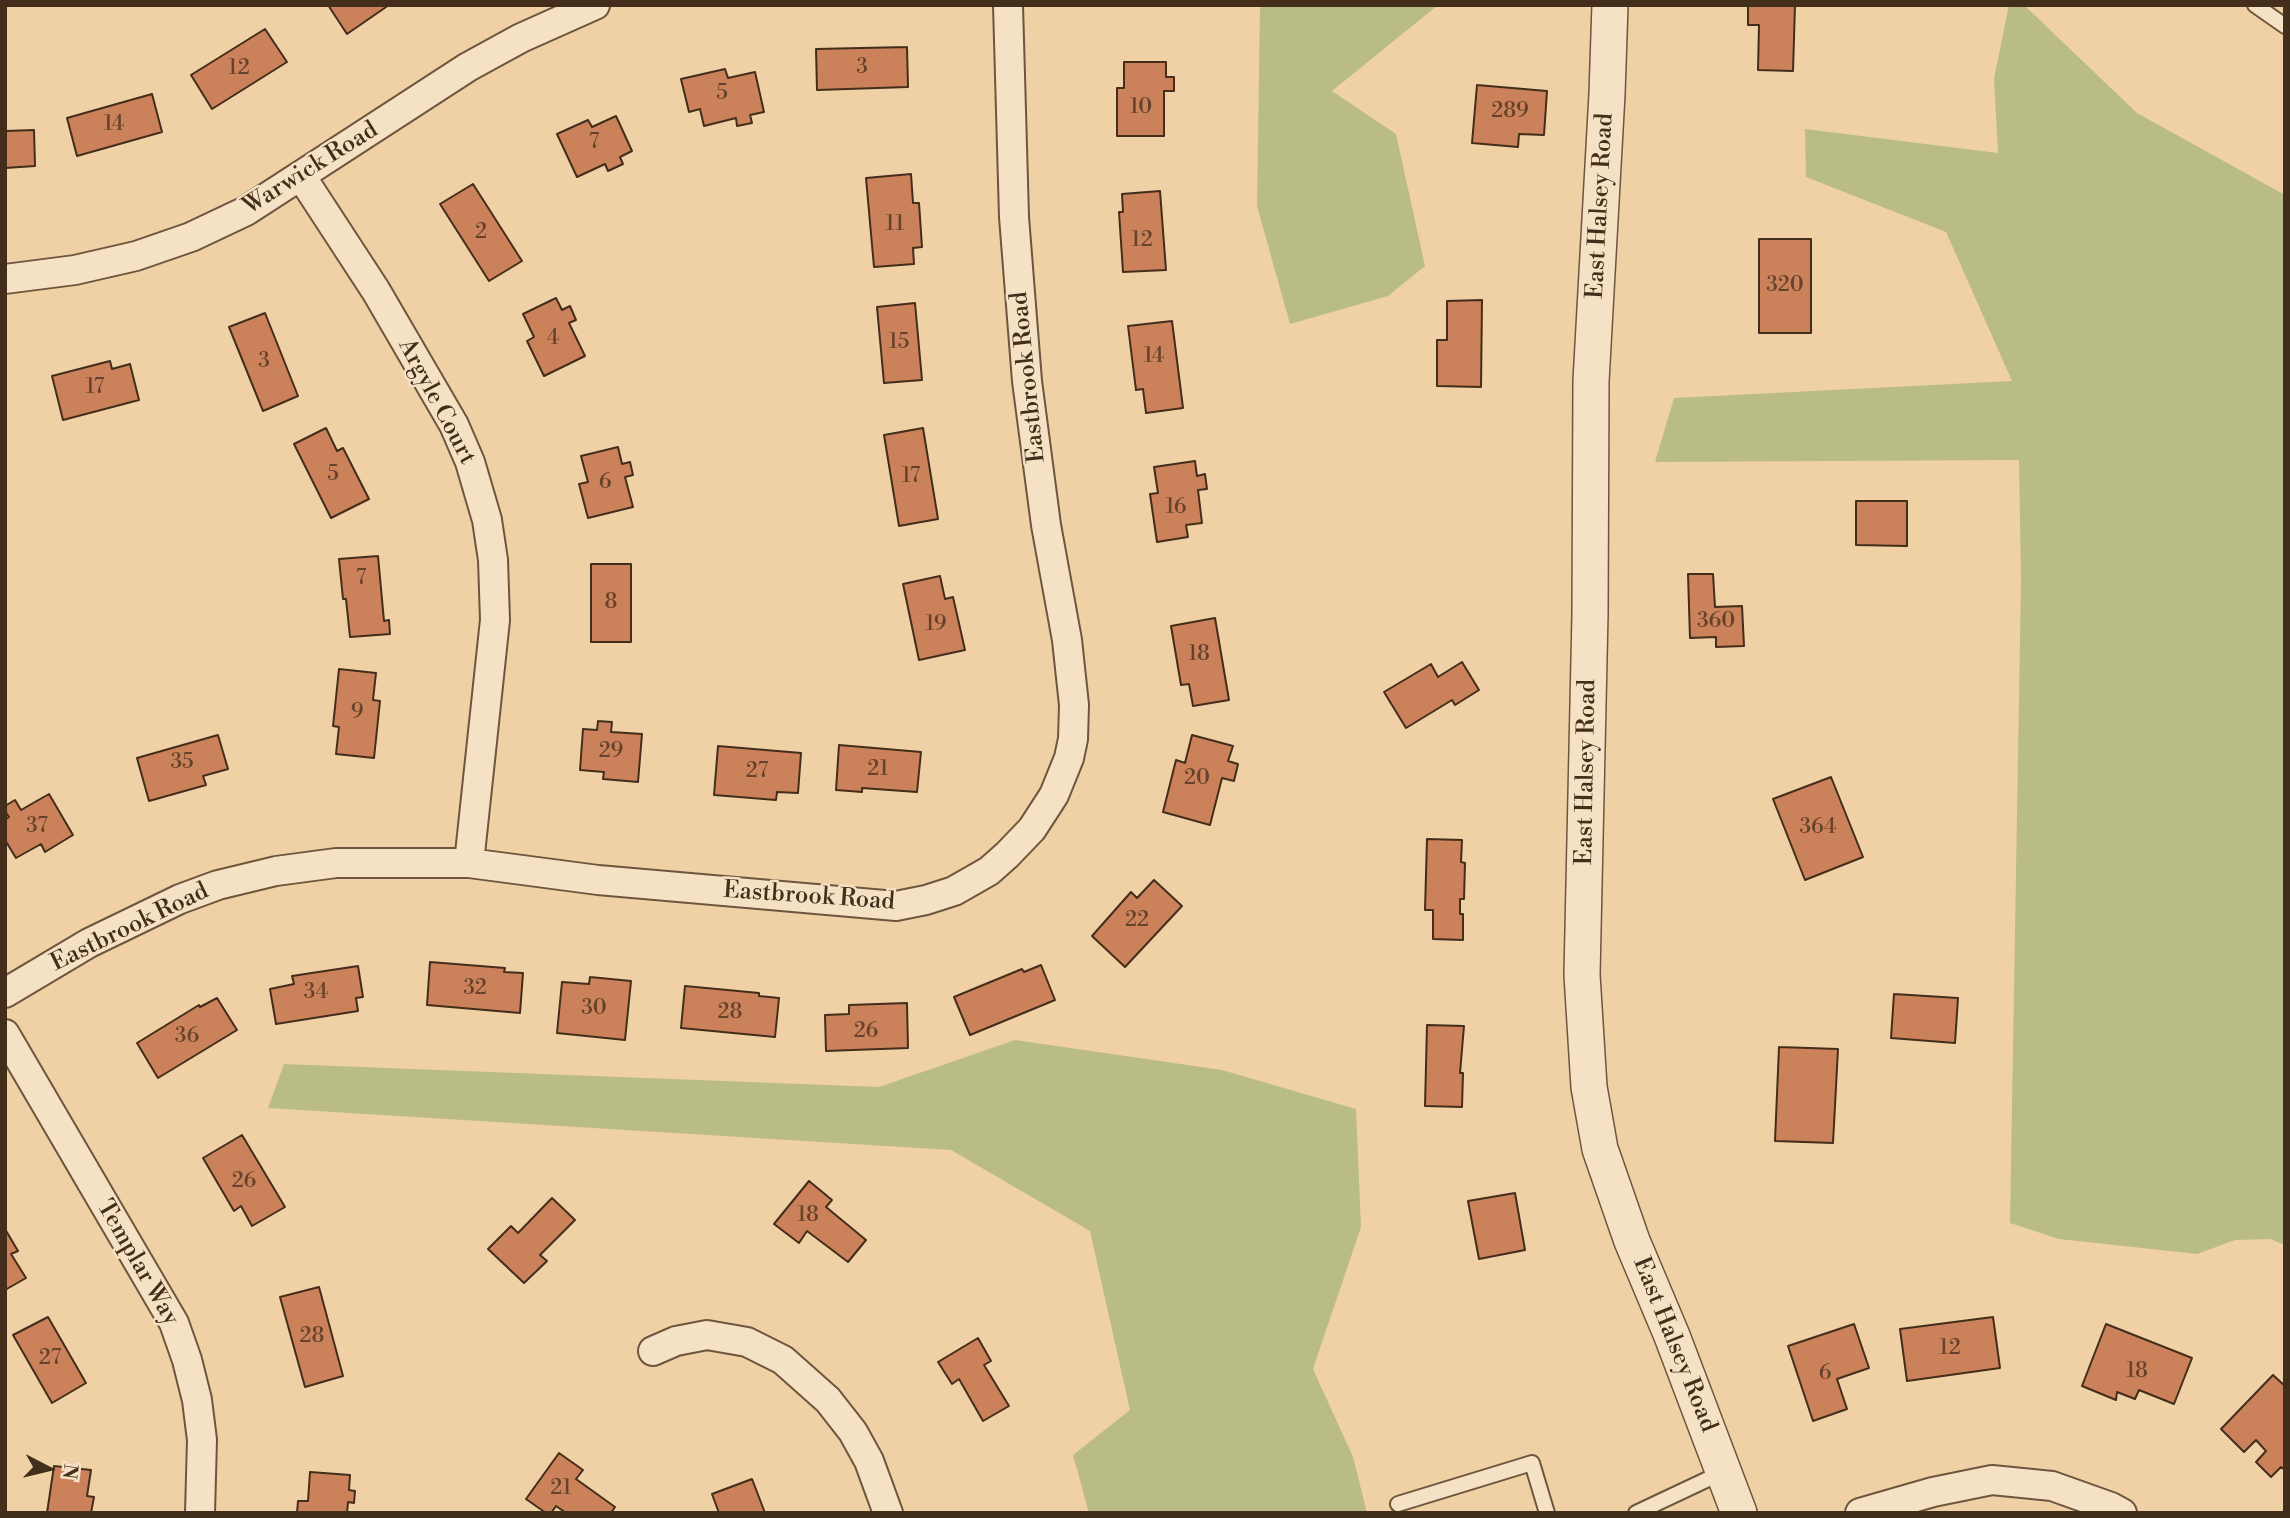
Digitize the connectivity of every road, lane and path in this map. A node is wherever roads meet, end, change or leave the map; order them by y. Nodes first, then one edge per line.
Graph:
1 (595, 5) edge
2 (1008, 5) edge
3 (1610, 5) edge
4 (2255, 5) edge
5 (2285, 26) edge
6 (301, 176) junction
7 (5, 279) edge
8 (469, 863) junction
9 (5, 993) edge
10 (5, 1034) edge
11 (653, 1351) dead end
12 (1725, 1471) junction
13 (1398, 1504) dead end
14 (200, 1513) edge
15 (888, 1513) edge
16 (1547, 1513) edge
17 (1636, 1513) edge
18 (1739, 1513) edge
19 (1860, 1513) edge
20 (2122, 1513) edge

1 - 6 street, Warwick Road
2 - 8 street, Eastbrook Road
3 - 12 street, East Halsey Road
4 - 5 lane
6 - 7 street, Warwick Road
6 - 8 street, Argyle Court
8 - 9 street, Eastbrook Road
10 - 14 street, Templar Way
11 - 15 street
12 - 17 lane
12 - 18 street, East Halsey Road
13 - 16 lane
19 - 20 street

